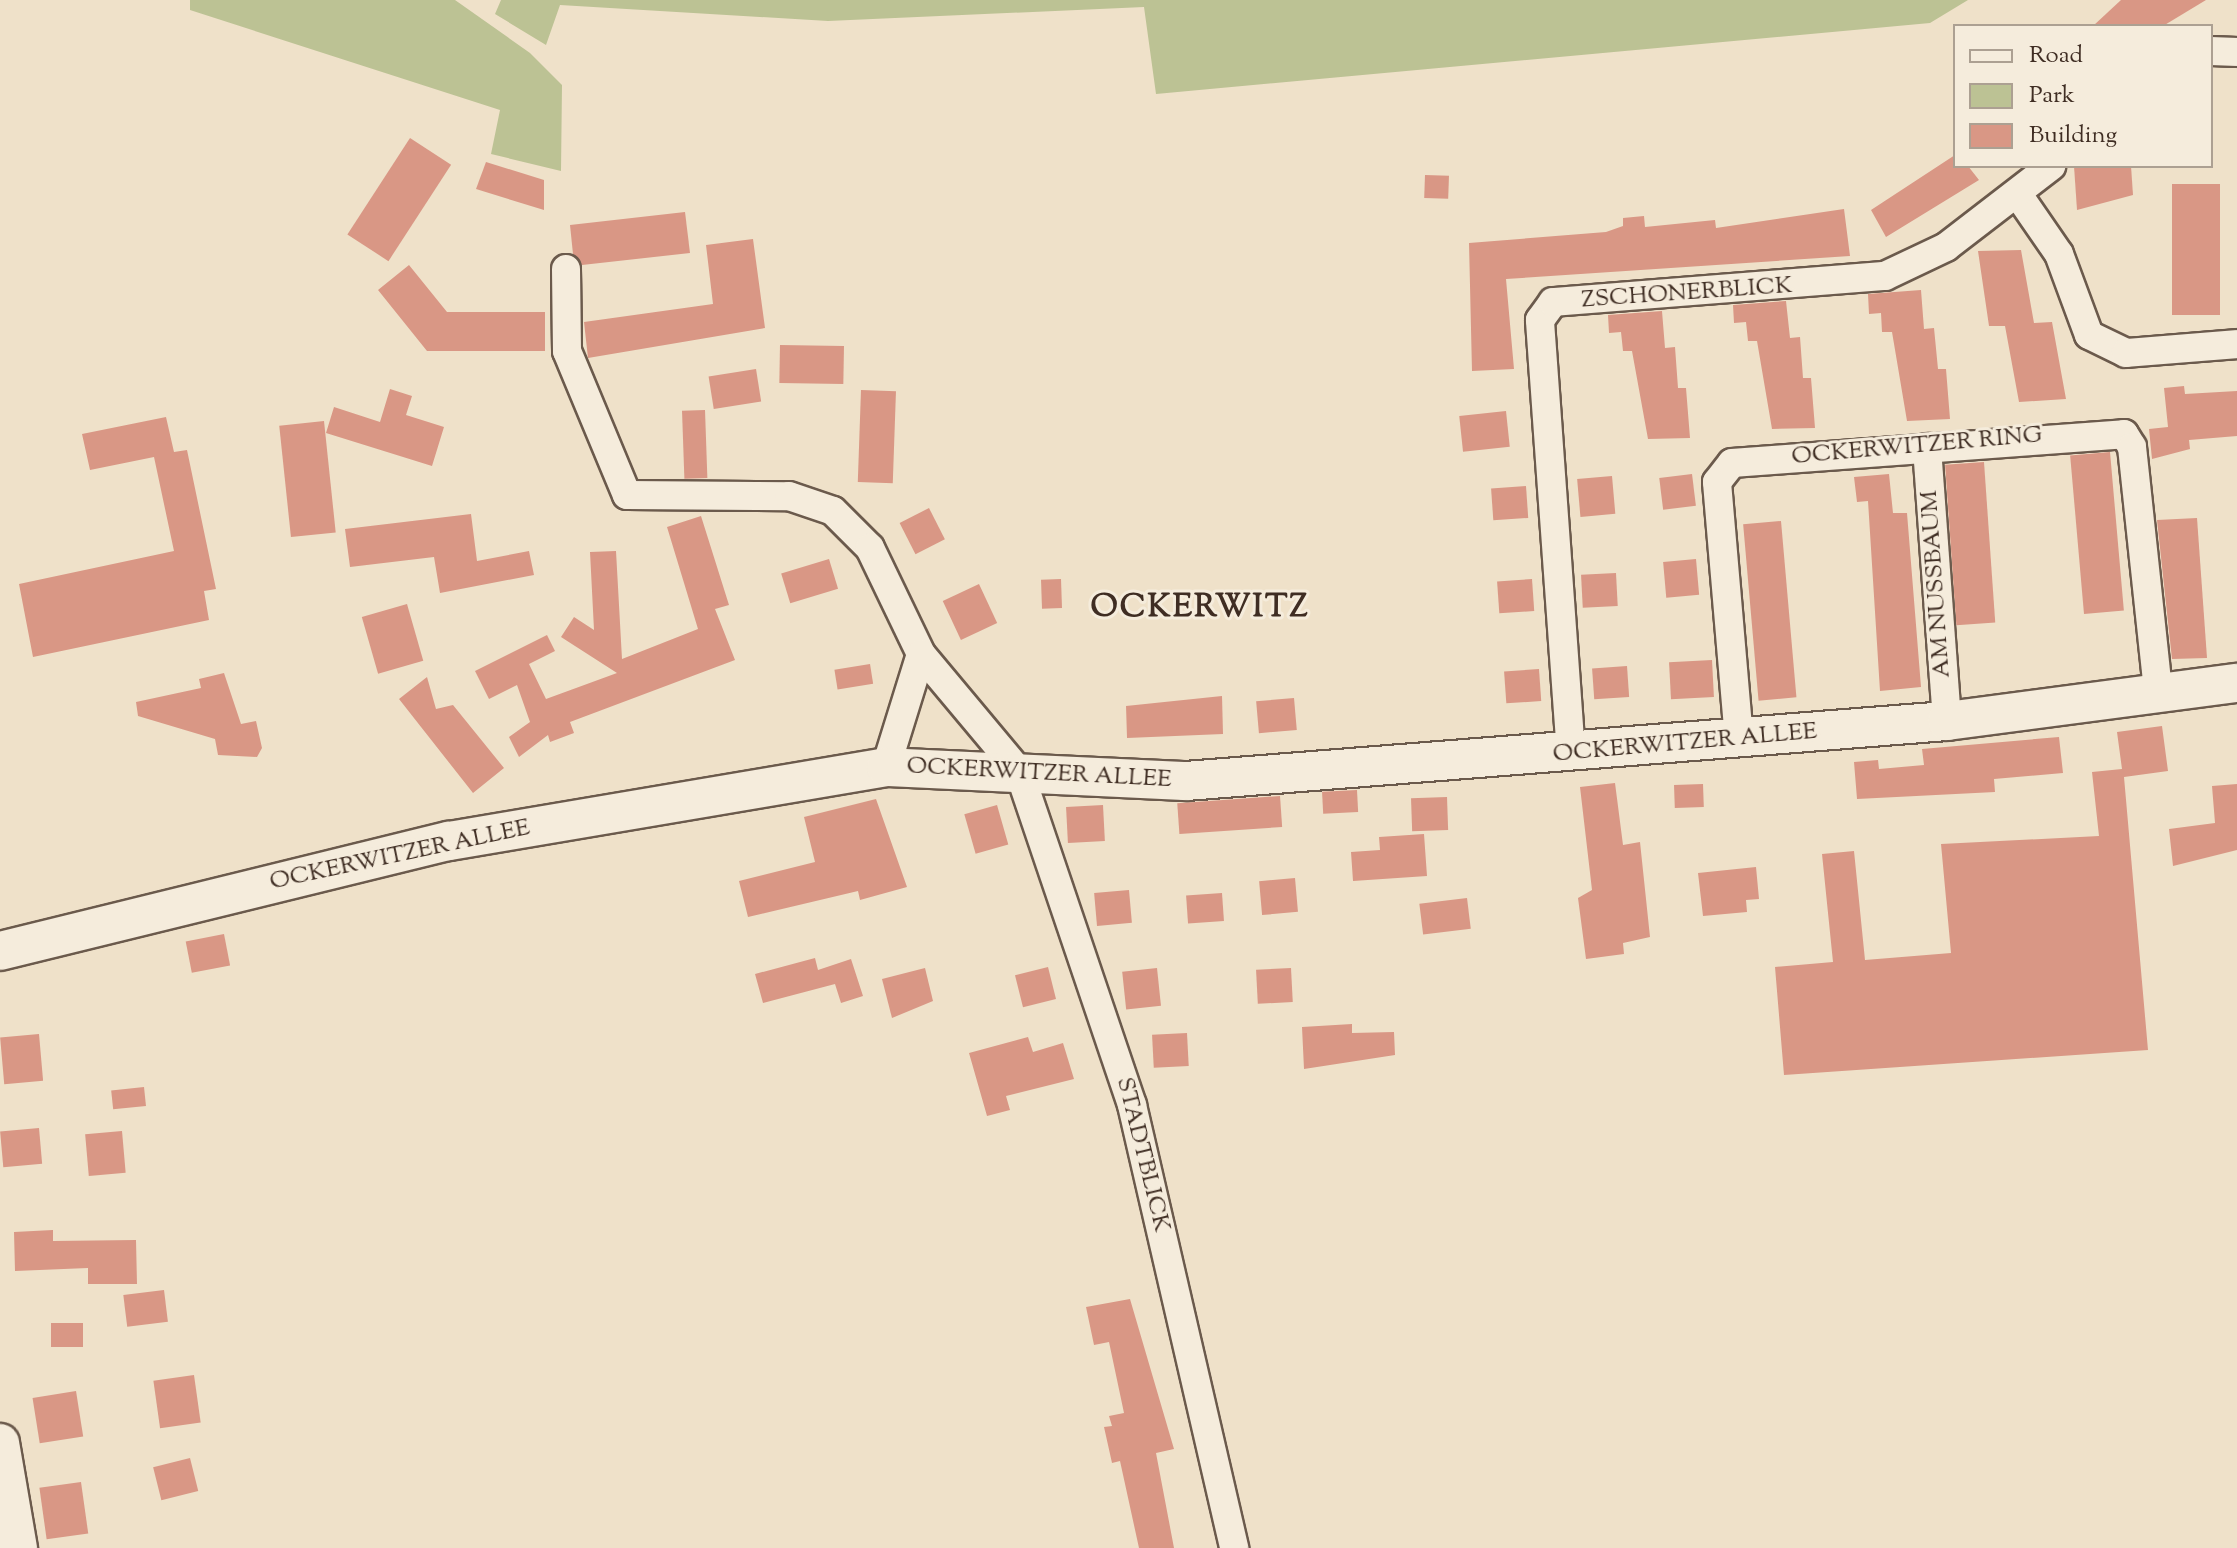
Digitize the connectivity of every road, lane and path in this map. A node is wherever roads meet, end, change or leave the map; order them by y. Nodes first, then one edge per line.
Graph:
1 (2213, 51) edge
2 (2237, 52) edge
3 (2049, 168) edge
4 (2019, 196) junction
5 (566, 269) dead end
6 (2237, 344) edge
7 (1927, 448) junction
8 (921, 654) junction
9 (2237, 683) edge
10 (2158, 692) junction
11 (1947, 721) junction
12 (1739, 739) junction
13 (1571, 754) junction
14 (886, 767) junction
15 (1019, 771) junction
16 (0, 951) edge
17 (0, 1443) edge
18 (18, 1548) edge
19 (1234, 1548) edge

1 - 2 street
3 - 4 street, ZSCHONERBLICK
4 - 6 street
4 - 13 street, ZSCHONERBLICK
5 - 8 street
7 - 10 street, OCKERWITZER RING
7 - 11 street, AM NUSSBAUM
7 - 12 street, OCKERWITZER RING
8 - 14 street
8 - 15 street
9 - 10 street, OCKERWITZER ALLEE
10 - 11 street, OCKERWITZER ALLEE
11 - 12 street, OCKERWITZER ALLEE
12 - 13 street, OCKERWITZER ALLEE
13 - 15 street, OCKERWITZER ALLEE
14 - 15 street, OCKERWITZER ALLEE
14 - 16 street, OCKERWITZER ALLEE
15 - 19 street, STADTBLICK
17 - 18 street

